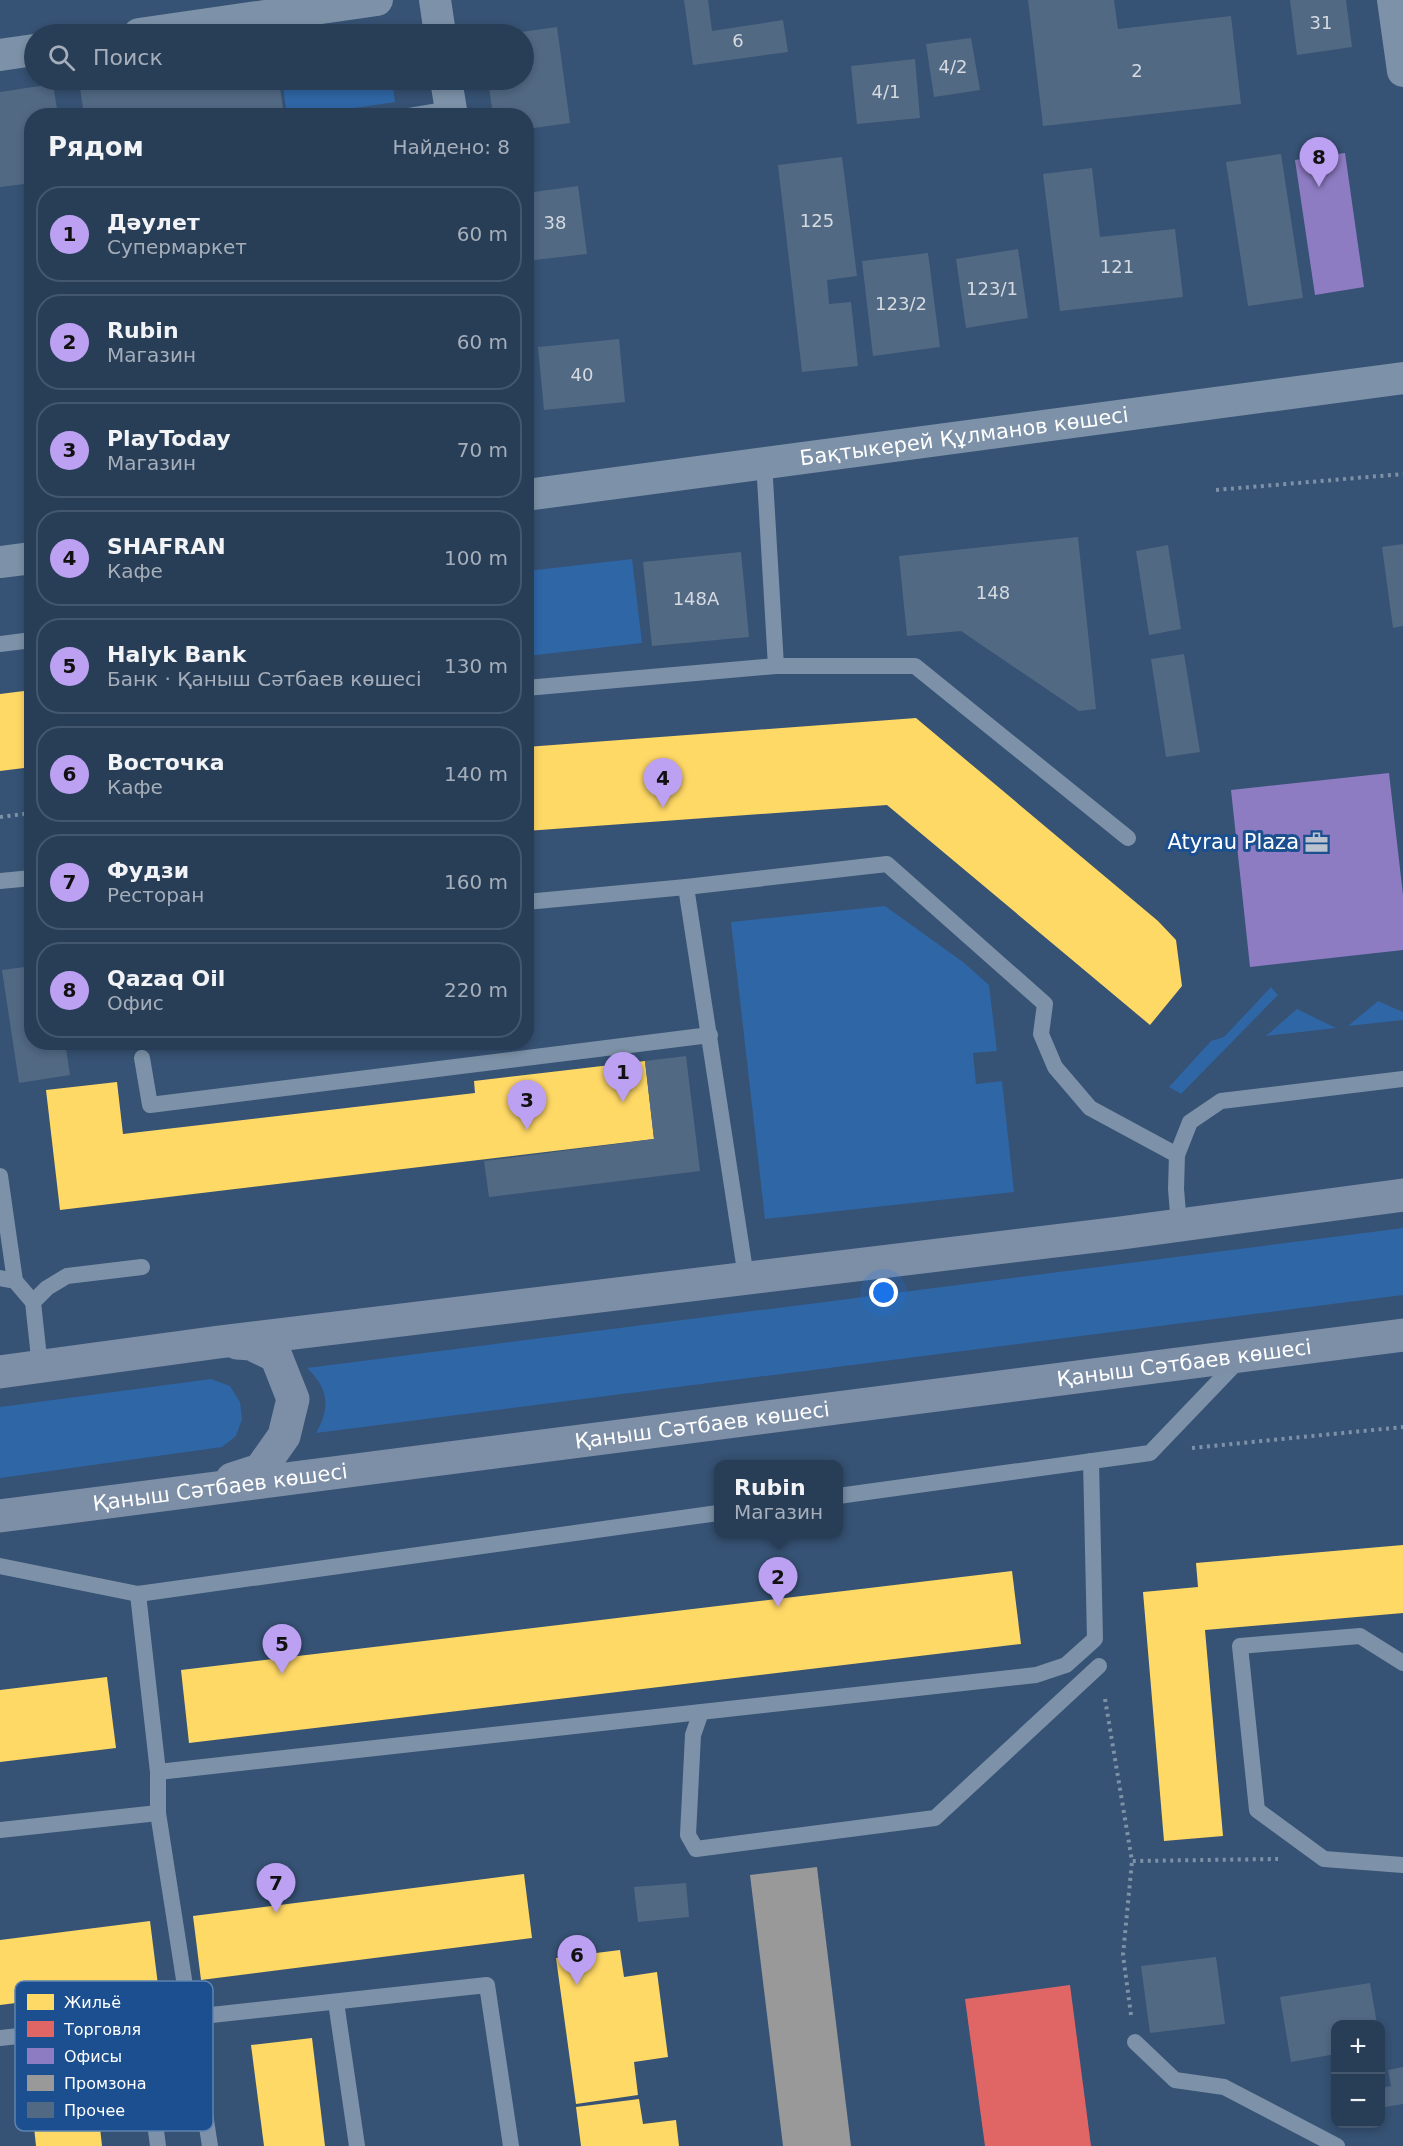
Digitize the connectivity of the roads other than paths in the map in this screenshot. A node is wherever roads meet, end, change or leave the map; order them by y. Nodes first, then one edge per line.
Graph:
1 (377, 0) edge
2 (435, 0) edge
3 (1393, 0) edge
4 (209, 24) edge
5 (439, 24) edge
6 (24, 51) edge
7 (0, 55) edge
8 (1403, 70) edge
9 (450, 101) edge
10 (431, 108) edge
11 (1403, 378) edge
12 (764, 462) junction
13 (534, 494) edge
14 (24, 559) edge
15 (0, 562) edge
16 (24, 641) edge
17 (0, 644) edge
18 (776, 666) junction
19 (534, 687) edge
20 (1128, 838) dead end
21 (24, 879) edge
22 (0, 881) edge
23 (686, 887) junction
24 (534, 901) edge
25 (710, 1035) junction
26 (142, 1058) dead end
27 (1403, 1079) edge
28 (1177, 1155) junction
29 (0, 1176) edge
30 (1403, 1195) edge
31 (1179, 1226) junction
32 (142, 1267) dead end
33 (746, 1277) junction
34 (8, 1280) edge
35 (33, 1302) junction
36 (1403, 1335) edge
37 (219, 1342) junction
38 (1244, 1356) junction
39 (40, 1367) junction
40 (0, 1372) edge
41 (1091, 1461) junction
42 (202, 1489) junction
43 (843, 1495) edge
44 (714, 1514) edge
45 (0, 1516) edge
46 (0, 1566) edge
47 (138, 1594) junction
48 (1403, 1663) edge
49 (1099, 1666) road end
50 (701, 1712) junction
51 (158, 1772) junction
52 (158, 1813) junction
53 (0, 1830) edge
54 (1403, 1865) edge
55 (183, 1981) edge
56 (336, 2002) junction
57 (213, 2016) edge
58 (15, 2036) edge
59 (0, 2038) edge
60 (1135, 2042) road end
61 (156, 2131) edge
62 (208, 2131) edge
63 (158, 2146) edge
64 (210, 2146) edge
65 (357, 2146) edge
66 (511, 2146) edge
67 (1337, 2146) edge

1 - 4 street
2 - 5 street
3 - 8 street
6 - 7 street
9 - 10 lane
11 - 12 street, Бақтыкерей Құлманов көшесі
12 - 13 street, Бақтыкерей Құлманов көшесі
12 - 18 lane
14 - 15 street
16 - 17 lane
18 - 19 lane
18 - 20 lane
21 - 22 lane
23 - 24 lane
23 - 25 lane
23 - 28 lane
25 - 26 lane
25 - 33 lane
27 - 28 lane
28 - 31 lane
29 - 34 lane
30 - 31 main road
31 - 33 main road
32 - 35 lane
33 - 37 main road
34 - 35 lane
35 - 39 lane
36 - 38 main road, Қаныш Сәтбаев көшесі
37 - 39 main road
37 - 42 main road
38 - 41 lane
38 - 42 main road, Қаныш Сәтбаев көшесі
39 - 40 main road
41 - 43 lane
41 - 50 lane
42 - 45 main road, Қаныш Сәтбаев көшесі
44 - 47 lane
46 - 47 lane
47 - 51 lane
48 - 54 lane
49 - 50 lane
50 - 51 lane
51 - 52 lane
52 - 53 lane
52 - 55 lane
56 - 57 lane
56 - 65 lane
56 - 66 lane
58 - 59 lane
60 - 67 lane
61 - 63 lane
62 - 64 lane

